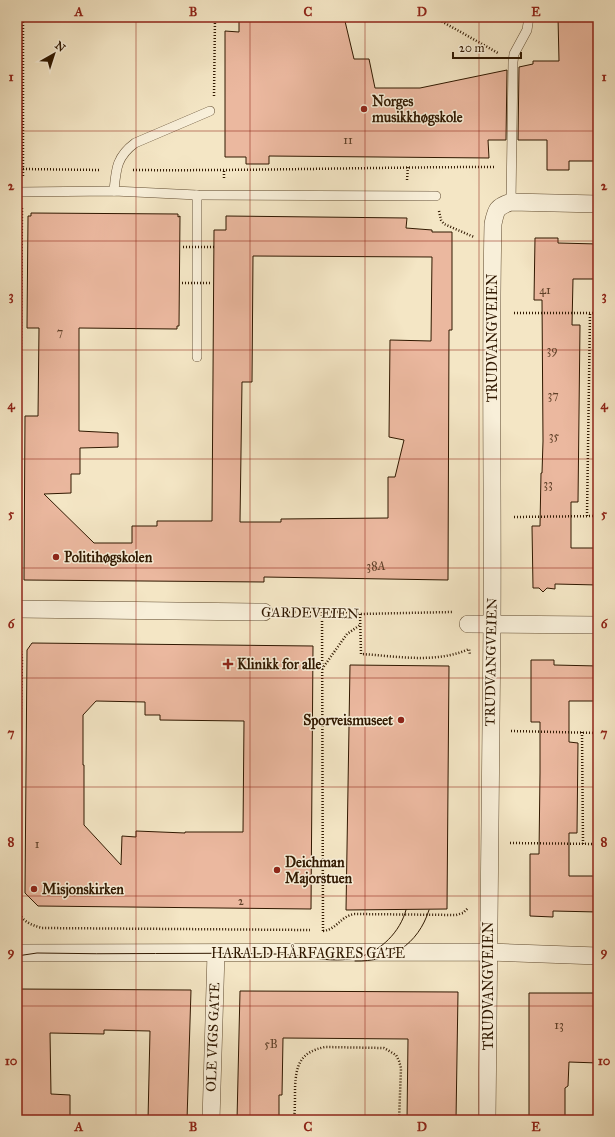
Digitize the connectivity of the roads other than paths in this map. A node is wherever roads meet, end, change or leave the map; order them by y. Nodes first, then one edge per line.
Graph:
1 (529, 17) edge
2 (210, 111) road end
3 (114, 191) junction
4 (20, 192) edge
5 (197, 196) junction
6 (436, 196) road end
7 (506, 204) junction
8 (598, 204) edge
9 (197, 357) dead end
10 (18, 609) edge
11 (264, 612) road end
12 (468, 624) road end
13 (492, 624) junction
14 (598, 625) edge
15 (488, 952) junction
16 (216, 953) junction
17 (17, 954) edge
18 (598, 956) edge
19 (211, 1120) edge
20 (487, 1120) edge

1 - 7 lane
2 - 3 lane
3 - 4 lane
3 - 5 lane
5 - 6 lane
5 - 9 lane
7 - 8 street
7 - 13 street, TRUDVANGVEIEN
10 - 11 street, GARDEVEIEN
12 - 13 street
13 - 14 street
13 - 15 street, TRUDVANGVEIEN
15 - 16 street, HARALD HÅRFAGRES GATE
15 - 18 street, HARALD HÅRFAGRES GATE
15 - 20 street, TRUDVANGVEIEN
16 - 17 street, HARALD HÅRFAGRES GATE
16 - 19 street, OLE VIGS GATE

